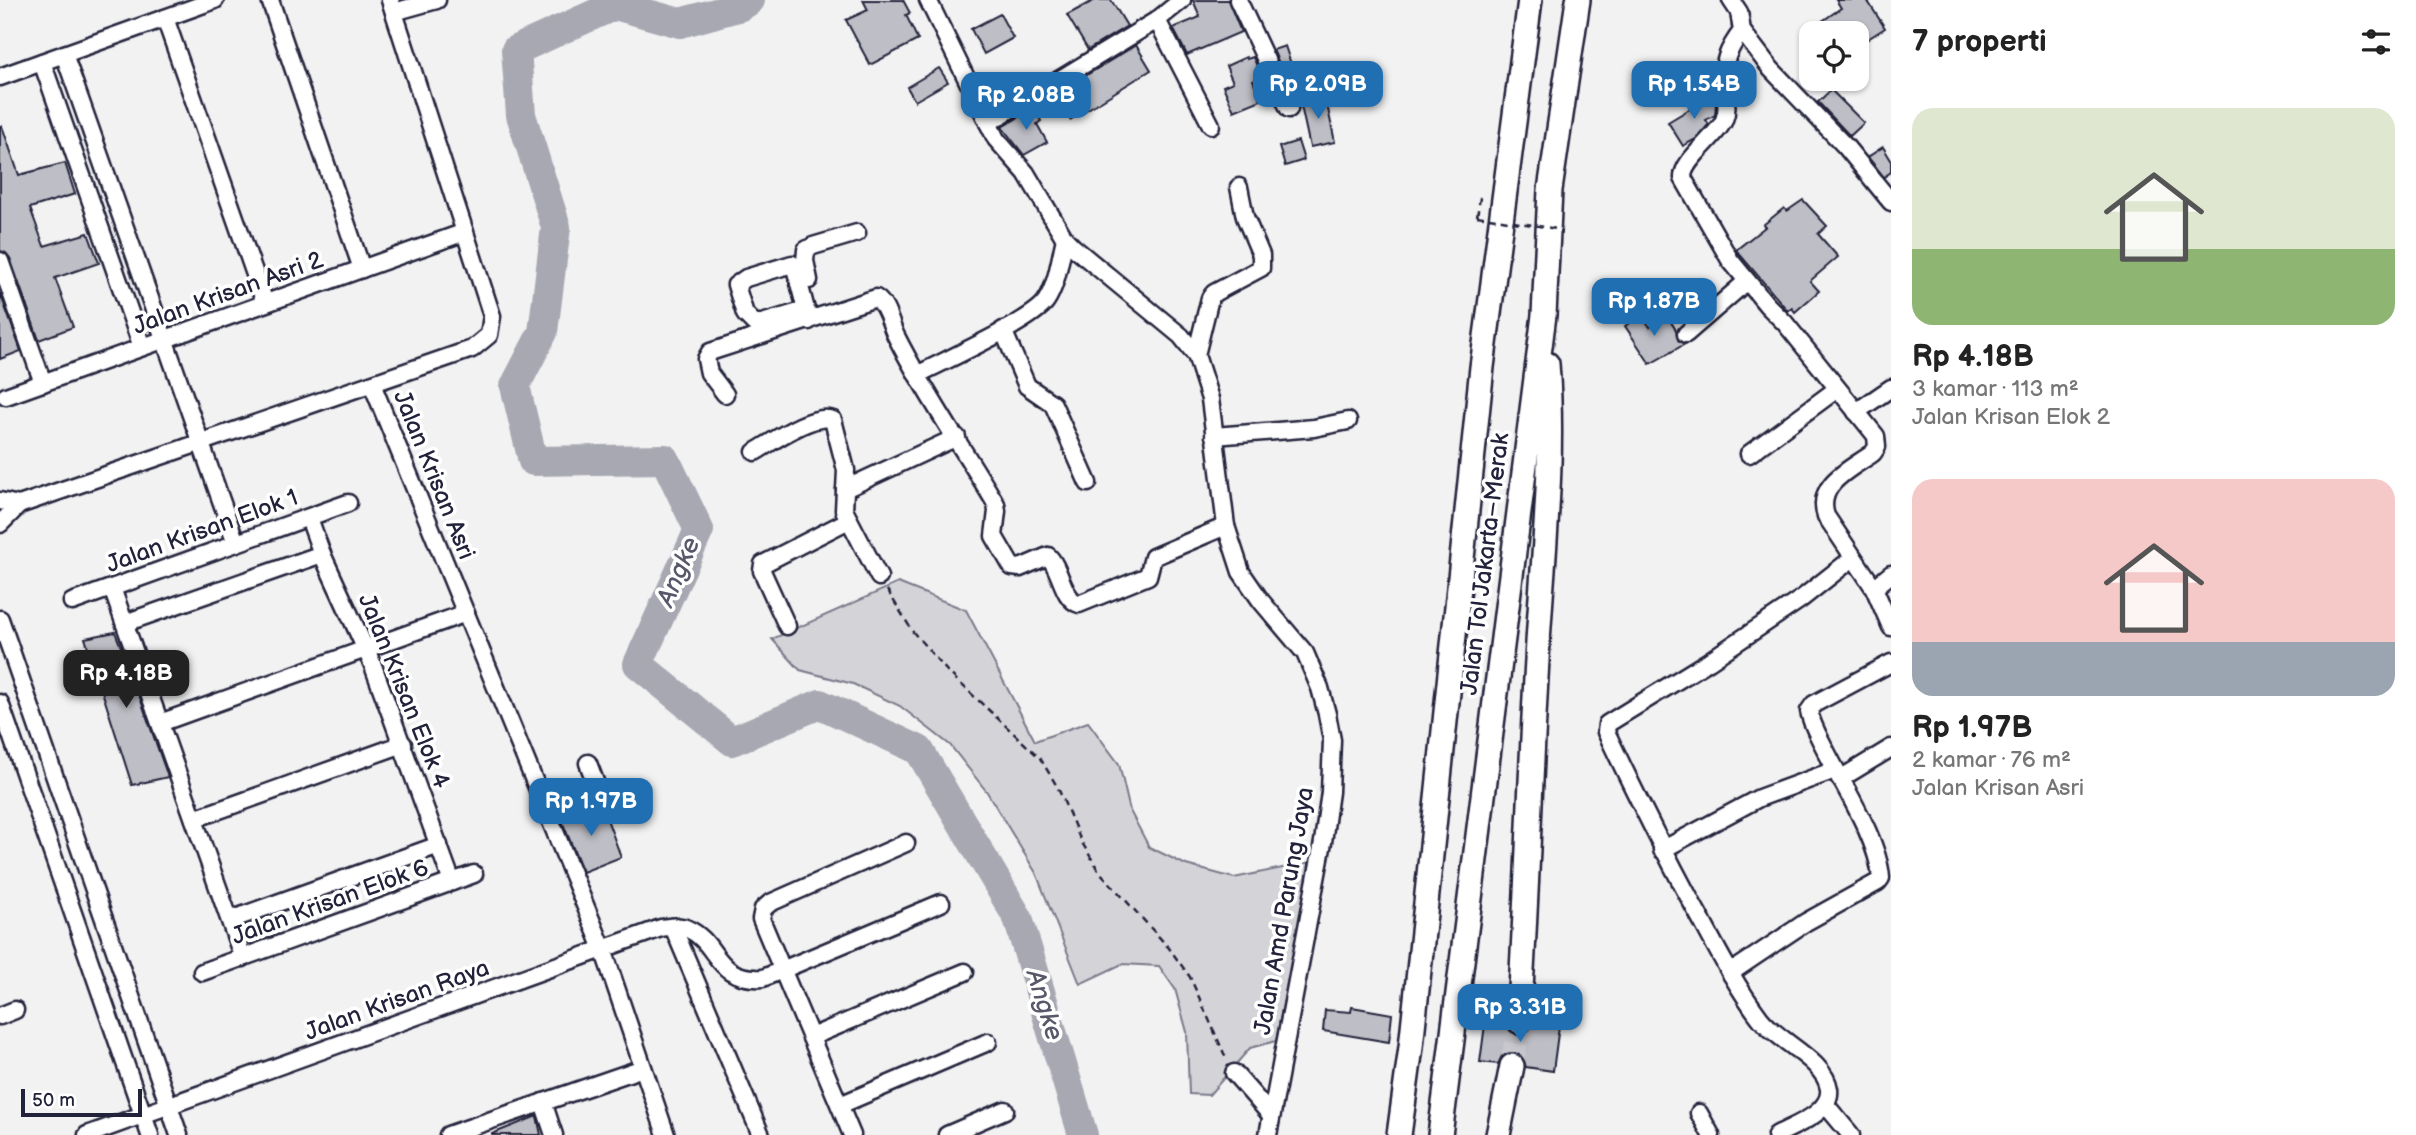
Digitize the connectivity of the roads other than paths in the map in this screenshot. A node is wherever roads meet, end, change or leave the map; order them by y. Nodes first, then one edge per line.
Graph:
1 (215, 0) edge
2 (270, 0) edge
3 (438, 0) edge
4 (928, 0) edge
5 (1182, 0) edge
6 (1238, 0) edge
7 (1530, 0) edge
8 (1578, 0) edge
9 (1731, 0) edge
10 (392, 6) edge
11 (165, 18) junction
12 (1157, 20) junction
13 (1742, 31) junction
14 (64, 54) junction
15 (42, 62) junction
16 (0, 77) edge
17 (1289, 109) dead end
18 (988, 123) junction
19 (1211, 125) dead end
20 (1239, 187) dead end
21 (1891, 202) edge
22 (465, 232) junction
23 (857, 233) dead end
24 (1065, 239) junction
25 (0, 261) edge
26 (362, 269) junction
27 (1747, 281) junction
28 (265, 303) junction
29 (1544, 315) junction
30 (811, 316) junction
31 (1003, 330) junction
32 (1686, 334) dead end
33 (164, 340) junction
34 (142, 348) junction
35 (1196, 355) junction
36 (917, 375) junction
37 (43, 383) junction
38 (372, 384) junction
39 (1891, 387) edge
40 (1838, 390) junction
41 (725, 394) dead end
42 (6, 396) dead end
43 (1856, 412) junction
44 (1348, 421) dead end
45 (1214, 436) junction
46 (957, 437) junction
47 (200, 443) junction
48 (755, 452) dead end
49 (1749, 454) dead end
50 (1088, 483) dead end
51 (845, 489) junction
52 (0, 501) edge
53 (348, 503) dead end
54 (19, 505) junction
55 (309, 518) junction
56 (849, 520) junction
57 (0, 524) edge
58 (1226, 526) junction
59 (236, 543) junction
60 (322, 554) junction
61 (1853, 558) junction
62 (1891, 574) edge
63 (879, 577) road end
64 (112, 588) junction
65 (1874, 588) junction
66 (72, 602) dead end
67 (466, 612) junction
68 (0, 620) edge
69 (125, 624) junction
70 (787, 626) dead end
71 (1891, 627) edge
72 (366, 648) junction
73 (1891, 663) edge
74 (0, 703) edge
75 (160, 723) junction
76 (403, 744) junction
77 (1891, 748) edge
78 (588, 763) dead end
79 (1837, 774) junction
80 (547, 813) junction
81 (194, 819) junction
82 (906, 844) dead end
83 (439, 845) junction
84 (1662, 850) junction
85 (474, 874) dead end
86 (452, 882) junction
87 (1884, 884) edge
88 (941, 902) dead end
89 (230, 920) junction
90 (673, 926) junction
91 (603, 949) junction
92 (243, 958) junction
93 (783, 970) junction
94 (202, 972) dead end
95 (965, 972) dead end
96 (1730, 973) junction
97 (1519, 1021) tunnel mouth
98 (811, 1037) junction
99 (988, 1042) dead end
100 (1512, 1066) tunnel mouth
101 (643, 1068) junction
102 (1234, 1073) road end
103 (543, 1102) junction
104 (1825, 1104) junction
105 (840, 1105) junction
106 (169, 1107) junction
107 (1005, 1110) dead end
108 (1699, 1113) dead end
109 (1270, 1114) junction
110 (144, 1115) junction
111 (87, 1135) edge
112 (150, 1135) edge
113 (178, 1135) edge
114 (448, 1135) edge
115 (554, 1135) edge
116 (666, 1135) edge
117 (761, 1135) edge
118 (852, 1135) edge
119 (947, 1135) edge
120 (1268, 1135) edge
121 (1399, 1135) edge
122 (1440, 1135) edge
123 (1498, 1135) edge
124 (1711, 1135) edge
125 (1776, 1135) edge
126 (1851, 1135) edge

1 - 11 street
2 - 26 street
3 - 10 street
4 - 18 street, Jalan Amd Parung Jaya
5 - 12 street
6 - 17 street
7 - 121 highway, Jalan Tol Jakarta–Merak
8 - 29 highway, Jalan Tol Jakarta–Merak
9 - 13 street
10 - 22 street, Jalan Krisan Asri
11 - 14 street
11 - 28 street
12 - 18 street
12 - 19 street
13 - 21 street
13 - 27 street
14 - 15 street
14 - 33 street
15 - 16 street
15 - 34 street
18 - 24 street, Jalan Amd Parung Jaya
20 - 35 street
22 - 26 street, Jalan Krisan Asri 2
22 - 38 street, Jalan Krisan Asri
23 - 30 street
24 - 31 street
24 - 35 street, Jalan Amd Parung Jaya
25 - 37 street
26 - 28 street, Jalan Krisan Asri 2
27 - 32 street
27 - 40 street
28 - 33 street, Jalan Krisan Asri 2
29 - 97 highway
29 - 122 highway, Jalan Tol Jakarta–Merak
30 - 30 street
30 - 36 street
30 - 41 street
31 - 36 street
31 - 50 street
33 - 34 street, Jalan Krisan Asri 2
33 - 47 street
34 - 37 street, Jalan Krisan Asri 2
35 - 45 street, Jalan Amd Parung Jaya
36 - 46 street
37 - 42 street, Jalan Krisan Asri 2
38 - 47 street
38 - 67 street, Jalan Krisan Asri
39 - 43 street
40 - 43 street
40 - 49 street
43 - 61 street
44 - 45 street
45 - 58 street, Jalan Amd Parung Jaya
46 - 51 street
46 - 58 street
47 - 54 street
47 - 59 street
48 - 51 street
51 - 56 street
52 - 54 street
53 - 55 street, Jalan Krisan Elok 1
54 - 57 street
55 - 59 street, Jalan Krisan Elok 1
55 - 60 street, Jalan Krisan Elok 4
56 - 63 street
56 - 70 street
58 - 109 street, Jalan Amd Parung Jaya
59 - 64 street, Jalan Krisan Elok 1
60 - 69 street
60 - 72 street, Jalan Krisan Elok 4
61 - 65 street
61 - 84 street
62 - 65 street
64 - 66 street, Jalan Krisan Elok 1
64 - 69 street
65 - 71 street
67 - 72 street
67 - 80 street, Jalan Krisan Asri
68 - 106 street
69 - 75 street
72 - 75 street
72 - 76 street, Jalan Krisan Elok 4
73 - 79 street
74 - 110 street
75 - 81 street
76 - 81 street
76 - 83 street, Jalan Krisan Elok 4
77 - 79 street
78 - 80 street
79 - 84 street
79 - 87 street
80 - 91 street, Jalan Krisan Asri
81 - 89 street
82 - 93 street
83 - 86 street, Jalan Krisan Elok 4
83 - 89 street
84 - 96 street
85 - 86 street, Jalan Krisan Elok 6
86 - 92 street, Jalan Krisan Elok 6
87 - 96 street
88 - 93 street
89 - 92 street
90 - 91 street, Jalan Krisan Raya
90 - 93 street
90 - 117 street
91 - 101 street, Jalan Krisan Asri
91 - 106 street, Jalan Krisan Raya
92 - 94 street, Jalan Krisan Elok 6
93 - 98 street
95 - 98 street
96 - 104 street
98 - 105 street
99 - 105 street
100 - 123 highway
101 - 103 street
101 - 116 street, Jalan Krisan Asri
102 - 109 street
103 - 114 street
103 - 115 street
104 - 125 street
104 - 126 street
105 - 118 street
106 - 110 street, Jalan Krisan Raya
106 - 113 street
107 - 119 street
108 - 124 street
109 - 120 street, Jalan Amd Parung Jaya
110 - 111 street, Jalan Krisan Raya
110 - 112 street

